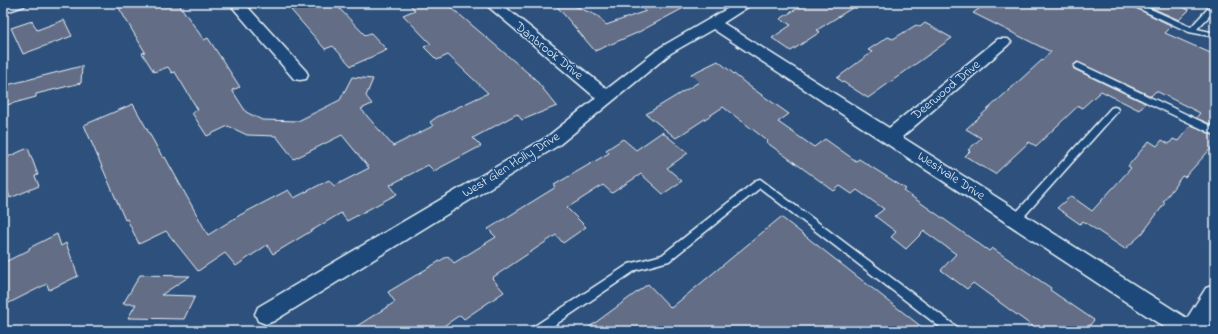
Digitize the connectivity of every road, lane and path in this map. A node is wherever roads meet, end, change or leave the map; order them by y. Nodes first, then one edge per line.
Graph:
1 (19, 3) edge
2 (236, 3) edge
3 (491, 3) edge
4 (748, 3) edge
5 (1131, 3) edge
6 (1215, 6) edge
7 (3, 8) edge
8 (713, 23) junction
9 (1192, 30) junction
10 (1215, 35) edge
11 (1003, 42) dead end
12 (1078, 66) dead end
13 (300, 75) dead end
14 (607, 98) junction
15 (1114, 110) dead end
16 (1215, 132) edge
17 (890, 137) junction
18 (1016, 219) junction
19 (1215, 296) edge
20 (266, 314) dead end
21 (537, 331) edge
22 (954, 331) edge
23 (1188, 331) edge
24 (1192, 331) edge

1 - 7 street
2 - 13 street
3 - 14 street, Danbrook Drive
4 - 8 street, West Glen Holly Drive
5 - 9 lane
6 - 9 lane
8 - 14 street, West Glen Holly Drive
8 - 17 street, Westvale Drive
9 - 10 lane
11 - 17 street, Deerwood Drive
12 - 16 lane
14 - 20 street, West Glen Holly Drive
15 - 18 lane
17 - 18 street, Westvale Drive
18 - 23 street, Westvale Drive
19 - 24 main road
21 - 22 lane

